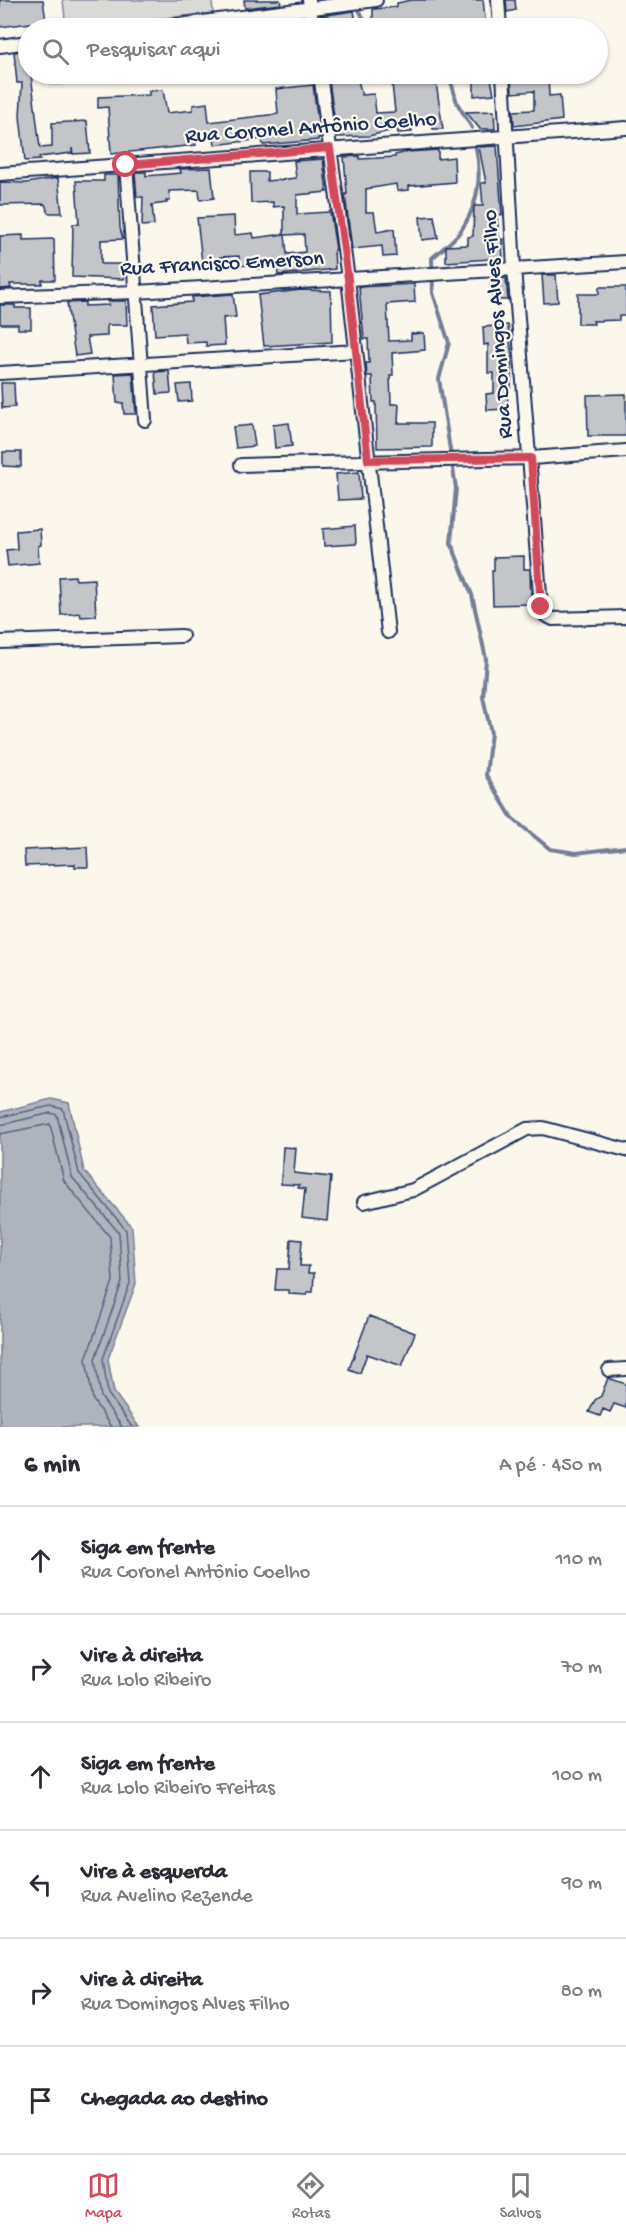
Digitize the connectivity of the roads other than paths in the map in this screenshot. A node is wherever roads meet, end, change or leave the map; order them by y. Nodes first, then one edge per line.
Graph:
1 (376, 0) edge
2 (498, 0) edge
3 (310, 4) edge
4 (220, 18) edge
5 (499, 18) edge
6 (18, 43) edge
7 (0, 46) edge
8 (321, 84) edge
9 (504, 84) edge
10 (626, 128) edge
11 (507, 135) junction
12 (330, 148) junction
13 (126, 165) junction
14 (0, 174) edge
15 (626, 262) edge
16 (514, 268) junction
17 (348, 279) junction
18 (136, 292) junction
19 (0, 297) edge
20 (356, 351) junction
21 (140, 366) junction
22 (0, 372) edge
23 (145, 420) dead end
24 (626, 451) edge
25 (531, 458) junction
26 (368, 460) junction
27 (241, 465) dead end
28 (626, 617) edge
29 (388, 632) dead end
30 (182, 636) dead end
31 (0, 642) edge
32 (626, 1150) edge
33 (364, 1202) dead end
34 (626, 1369) edge
35 (609, 1370) dead end

1 - 3 street
2 - 5 street
3 - 4 street
6 - 7 street
8 - 12 street
9 - 11 street, Rua Domingos Alves Filho
10 - 11 street, Rua Coronel Antônio Coelho
11 - 12 street, Rua Coronel Antônio Coelho
11 - 16 street, Rua Domingos Alves Filho
12 - 13 street, Rua Coronel Antônio Coelho
12 - 17 street
13 - 14 street, Rua Coronel Antônio Coelho
13 - 18 street
15 - 16 street, Rua Francisco Emerson
16 - 17 street, Rua Francisco Emerson
16 - 25 street, Rua Domingos Alves Filho
17 - 18 street, Rua Francisco Emerson
17 - 20 street
18 - 19 street, Rua Francisco Emerson
18 - 21 street
20 - 21 street
20 - 26 street
21 - 22 street
21 - 23 street
24 - 25 street
25 - 26 street
25 - 28 street, Rua Domingos Alves Filho
26 - 27 street
26 - 29 street
30 - 31 street
32 - 33 street
34 - 35 street

